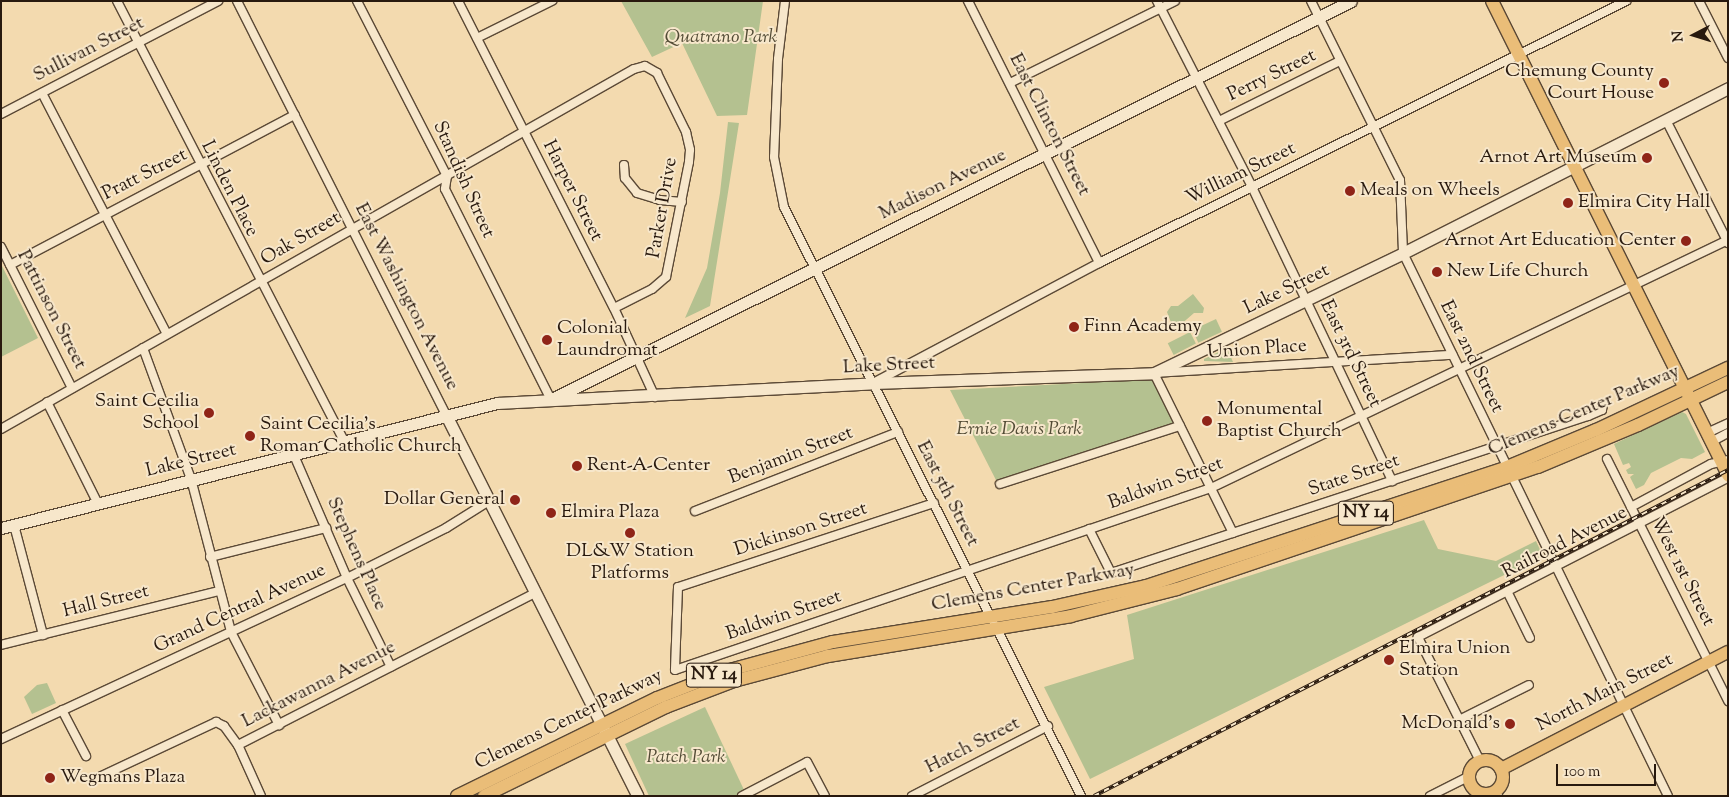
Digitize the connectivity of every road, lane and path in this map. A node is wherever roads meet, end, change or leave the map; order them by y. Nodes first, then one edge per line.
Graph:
1 (117, 1) edge
2 (218, 1) edge
3 (238, 1) edge
4 (357, 1) edge
5 (458, 1) edge
6 (552, 1) edge
7 (785, 1) edge
8 (1175, 1) edge
9 (1310, 1) edge
10 (1351, 1) edge
11 (1492, 1) edge
12 (1626, 1) edge
13 (1699, 1) edge
14 (968, 2) edge
15 (1159, 5) edge
16 (1319, 17) junction
17 (477, 38) junction
18 (137, 43) junction
19 (1517, 55) junction
20 (1728, 58) edge
21 (1340, 61) junction
22 (645, 66) joint
23 (1198, 80) junction
24 (1010, 83) junction
25 (1728, 88) edge
26 (42, 93) junction
27 (1, 114) edge
28 (295, 116) junction
29 (1666, 120) junction
30 (1218, 121) junction
31 (1374, 127) junction
32 (524, 133) junction
33 (1046, 154) junction
34 (624, 164) dead end
35 (199, 166) junction
36 (1572, 166) junction
37 (448, 176) junction
38 (1252, 187) junction
39 (682, 202) junction
40 (105, 214) junction
41 (352, 228) junction
42 (1727, 241) edge
43 (1, 247) edge
44 (1403, 253) junction
45 (1099, 263) junction
46 (10, 265) junction
47 (816, 267) junction
48 (262, 281) junction
49 (1633, 285) junction
50 (1306, 300) junction
51 (614, 308) junction
52 (167, 334) junction
53 (143, 348) junction
54 (636, 354) junction
55 (1452, 355) junction
56 (1336, 362) junction
57 (1459, 368) junction
58 (1728, 368) edge
59 (1154, 373) junction
60 (1728, 382) edge
61 (874, 383) junction
62 (72, 388) junction
63 (1687, 394) junction
64 (655, 396) junction
65 (551, 400) junction
66 (47, 402) junction
67 (1603, 405) dead end
68 (1362, 416) junction
69 (447, 417) junction
70 (1728, 423) edge
71 (1180, 426) junction
72 (1, 428) edge
73 (898, 432) junction
74 (1728, 433) edge
75 (1709, 438) junction
76 (344, 441) junction
77 (1496, 446) junction
78 (293, 454) junction
79 (1607, 458) dead end
80 (1726, 469) edge
81 (1510, 472) junction
82 (191, 479) junction
83 (1392, 481) junction
84 (1000, 484) dead end
85 (1211, 488) junction
86 (97, 502) junction
87 (489, 502) junction
88 (934, 503) junction
89 (1631, 506) junction
90 (695, 511) dead end
91 (1639, 523) junction
92 (14, 525) junction
93 (1, 528) edge
94 (326, 528) junction
95 (1089, 529) junction
96 (1233, 533) junction
97 (210, 557) junction
98 (1555, 566) junction
99 (968, 571) junction
100 (347, 578) junction
101 (219, 591) junction
102 (1507, 591) junction
103 (536, 593) junction
104 (994, 623) junction
105 (231, 632) junction
106 (43, 635) junction
107 (1530, 638) dead end
108 (1, 645) edge
109 (1728, 652) edge
110 (1709, 662) junction
111 (391, 667) junction
112 (675, 670) joint
113 (1529, 685) dead end
114 (1728, 701) edge
115 (1622, 705) junction
116 (62, 710) junction
117 (1458, 720) junction
118 (279, 725) junction
119 (1048, 726) junction
120 (604, 730) junction
121 (1, 739) edge
122 (238, 745) junction
123 (86, 756) dead end
124 (1480, 761) junction
125 (1501, 769) junction
126 (1468, 777) junction
127 (97, 778) dead end
128 (1497, 793) edge
129 (1473, 794) edge
130 (261, 796) edge
131 (457, 796) edge
132 (484, 796) edge
133 (638, 796) edge
134 (742, 796) edge
135 (825, 796) edge
136 (912, 796) edge
137 (1081, 796) edge
138 (1430, 796) edge
139 (1668, 796) edge

1 - 18 street, Linden Place
2 - 18 street, Sullivan Street
3 - 28 street, East Washington Avenue
4 - 37 street, Standish Street
5 - 17 street, Harper Street
6 - 17 street
7 - 47 street, East 5th Street
8 - 15 street
9 - 16 street, East 2nd Street
10 - 16 street, Madison Avenue
11 - 19 main road
12 - 19 street, William Street
13 - 20 street
14 - 24 street, East Clinton Street
15 - 23 street, East 3rd Street
15 - 24 street
16 - 21 street, East 2nd Street
16 - 23 street, Madison Avenue
17 - 32 street, Harper Street
18 - 26 street, Sullivan Street
18 - 35 street, Linden Place
19 - 31 street, William Street
19 - 36 main road
21 - 30 street, Perry Street
21 - 31 street, East 2nd Street
22 - 32 street, Oak Street
22 - 39 street, Parker Drive
23 - 30 street, East 3rd Street
23 - 33 street, Madison Avenue
24 - 33 street, East Clinton Street
25 - 29 street, Lake Street
26 - 27 street, Sullivan Street
26 - 40 street
28 - 35 street, Pratt Street
28 - 41 street, East Washington Avenue
29 - 36 street, Lake Street
29 - 42 street
30 - 38 street, East 3rd Street
31 - 38 street, William Street
31 - 44 street, East 2nd Street
32 - 37 street, Oak Street
32 - 51 street, Harper Street
33 - 45 street, East Clinton Street
33 - 47 street, Madison Avenue
34 - 39 street
35 - 40 street, Pratt Street
35 - 48 street, Linden Place
36 - 44 street, Lake Street
36 - 49 main road
37 - 41 street, Oak Street
37 - 65 street, Standish Street
38 - 45 street, William Street
38 - 50 street, East 3rd Street
39 - 51 street, Parker Drive
40 - 46 street, Pratt Street
40 - 52 street
41 - 48 street, Oak Street
41 - 69 street, East Washington Avenue
42 - 49 street, Baldwin Street
43 - 46 street, Pattinson Street
44 - 50 street, Lake Street
44 - 55 street, East 2nd Street
45 - 61 street, William Street
46 - 62 street, Pattinson Street
47 - 54 street, Madison Avenue
47 - 61 street, East 5th Street
48 - 52 street, Oak Street
48 - 76 street, Linden Place
49 - 57 street, Baldwin Street
49 - 63 main road
50 - 56 street, East 3rd Street
50 - 59 street, Lake Street
51 - 54 street, Harper Street
52 - 53 street, Oak Street
53 - 62 street, Oak Street
53 - 82 street
54 - 64 street, Harper Street
54 - 65 street, Madison Avenue
55 - 56 street, Union Place
55 - 57 street, East 2nd Street
56 - 59 street, Union Place
56 - 68 street, East 3rd Street
57 - 68 street, Baldwin Street
57 - 77 street, East 2nd Street
58 - 63 main road, Clemens Center Parkway / NY 14
59 - 61 street, Lake Street
59 - 71 street
60 - 63 main road, Clemens Center Parkway / NY 14
61 - 64 street, Lake Street
61 - 73 street, East 5th Street
62 - 66 street, Oak Street
63 - 75 main road
63 - 81 main road, Clemens Center Parkway / NY 14
64 - 65 street, Lake Street
65 - 69 street, Lake Street
66 - 72 street, Oak Street
66 - 86 street
67 - 77 street, State Street
68 - 83 street, East 3rd Street
68 - 85 street, Baldwin Street
69 - 76 street, Lake Street
69 - 87 street, East Washington Avenue
70 - 75 street
71 - 84 street
71 - 85 street
73 - 88 street, East 5th Street
73 - 90 street, Benjamin Street
74 - 75 street
75 - 80 main road
76 - 78 street, Lake Street
77 - 81 street, East 2nd Street
77 - 83 street, State Street
78 - 82 street, Lake Street
78 - 94 street, Stephens Place
79 - 89 street, West 1st Street
80 - 89 street, Railroad Avenue
80 - 91 street, Railroad Avenue
81 - 98 street, East 2nd Street
81 - 104 main road, Clemens Center Parkway / NY 14
82 - 86 street, Lake Street
82 - 97 street
83 - 96 street, State Street
85 - 95 street, Baldwin Street
85 - 96 street
86 - 92 street, Lake Street
87 - 100 street, Grand Central Avenue
87 - 103 street, East Washington Avenue
88 - 99 street, East 5th Street
88 - 112 street, Dickinson Street
89 - 91 street, West 1st Street
91 - 98 street, Railroad Avenue
91 - 110 street, West 1st Street
92 - 93 street, Lake Street
92 - 106 street
94 - 97 street
94 - 100 street, Stephens Place
95 - 96 street, State Street
95 - 99 street, Baldwin Street
97 - 101 street
98 - 102 street, Railroad Avenue
98 - 115 street, East 2nd Street
99 - 104 street, East 5th Street
99 - 112 street, Baldwin Street
100 - 105 street, Grand Central Avenue
100 - 111 street, Stephens Place
101 - 105 street
101 - 106 street, Hall Street
102 - 107 street
102 - 117 street, Railroad Avenue
103 - 111 street, Lackawanna Avenue
103 - 120 street, East Washington Avenue
104 - 119 street, East 5th Street
104 - 120 main road, Clemens Center Parkway / NY 14
105 - 116 street, Grand Central Avenue
105 - 118 street
106 - 108 street, Hall Street
109 - 110 main road, North Main Street
110 - 114 street, West 1st Street
110 - 115 main road, North Main Street
111 - 118 street, Lackawanna Avenue
113 - 117 street
115 - 125 main road, North Main Street
115 - 139 street, East 2nd Street
116 - 121 street, Grand Central Avenue
116 - 123 street
117 - 124 street
118 - 122 street, Lackawanna Avenue
119 - 136 street, Hatch Street
119 - 137 street, East 5th Street
120 - 131 main road, Clemens Center Parkway / NY 14
120 - 132 main road, Clemens Center Parkway / NY 14
120 - 133 street, East Washington Avenue
122 - 127 street, Lackawanna Avenue
122 - 130 street
124 - 125 main road
124 - 126 main road
125 - 128 main road
126 - 129 main road
126 - 138 street
128 - 129 main road
134 - 135 street

